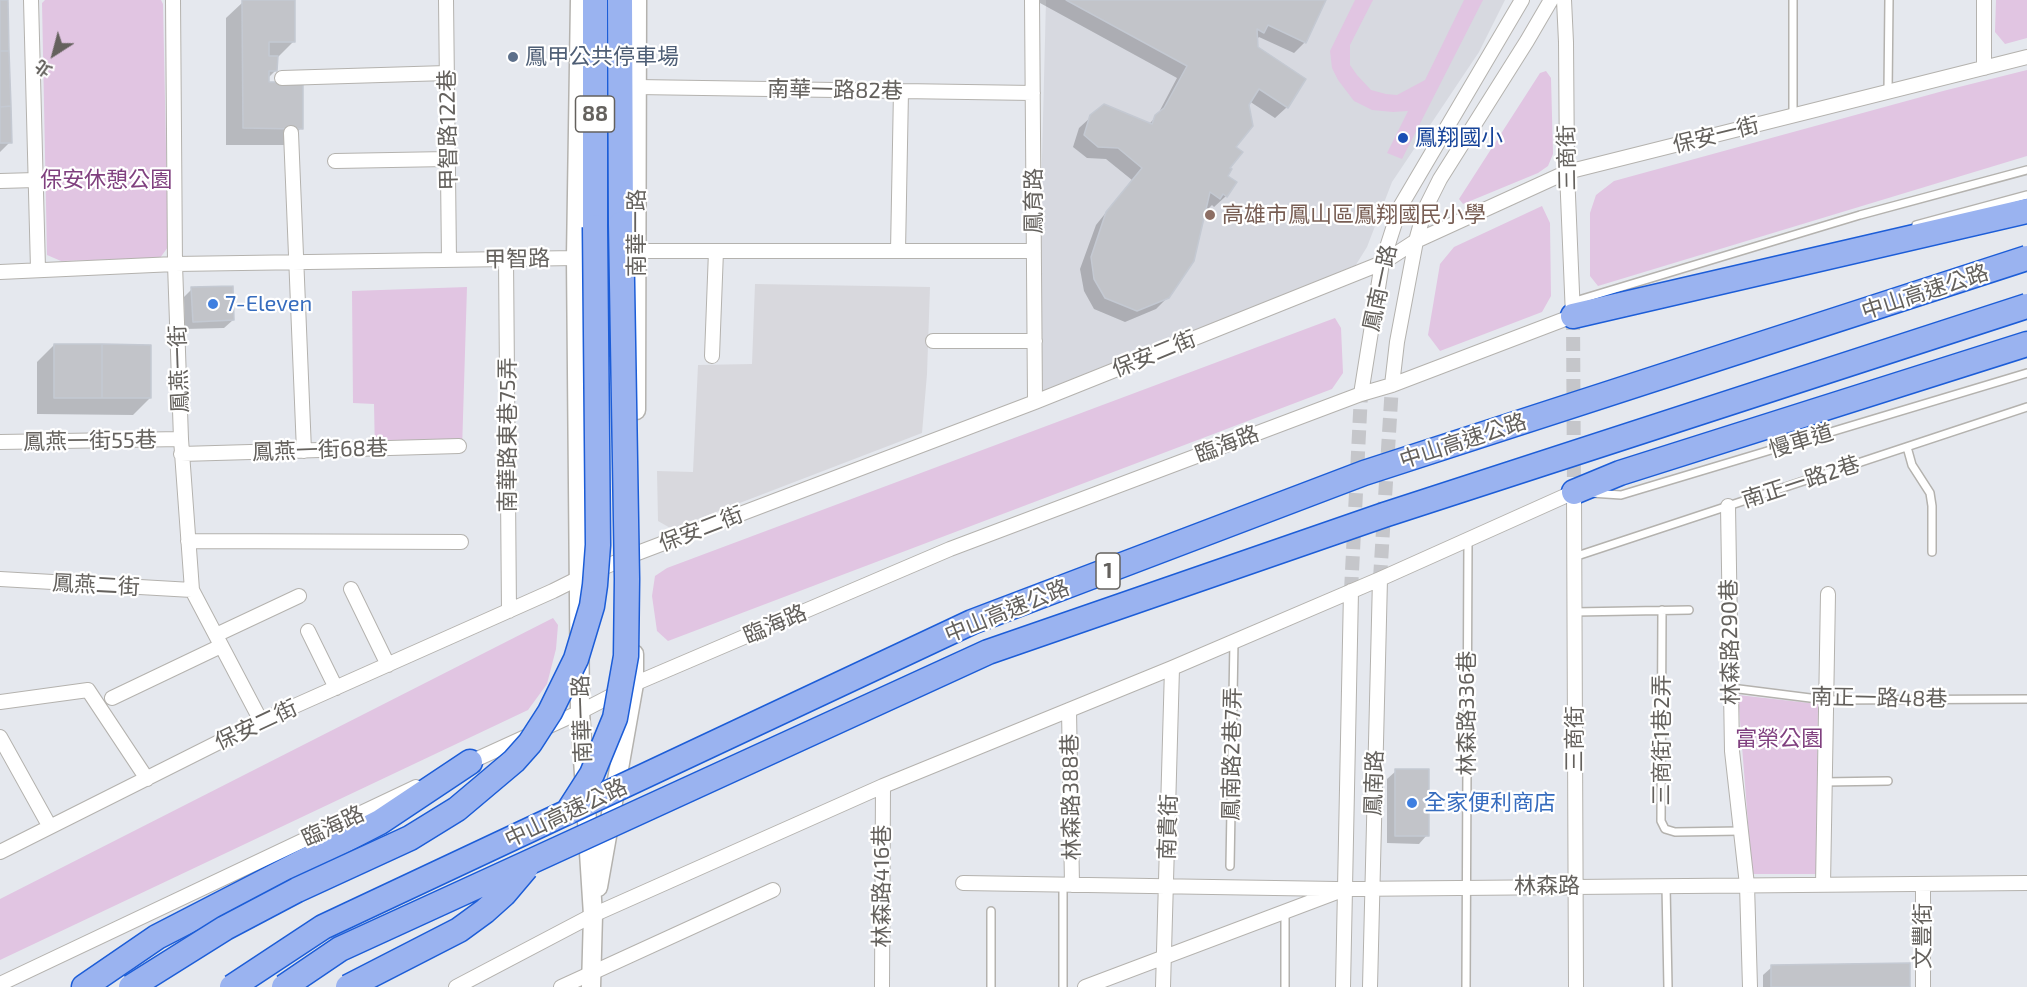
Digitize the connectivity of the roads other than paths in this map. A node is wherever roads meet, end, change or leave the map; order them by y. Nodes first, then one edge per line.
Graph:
1 (31, 0) edge
2 (173, 0) edge
3 (446, 0) edge
4 (580, 0) edge
5 (595, 0) edge
6 (620, 0) edge
7 (637, 0) edge
8 (1032, 0) edge
9 (1522, 0) edge
10 (1551, 0) edge
11 (1563, 0) edge
12 (1793, 0) edge
13 (1889, 0) edge
14 (1984, 0) edge
15 (2027, 57) edge
16 (1984, 68) junction
17 (447, 73) junction
18 (282, 78) dead end
19 (638, 87) junction
20 (901, 91) junction
21 (1888, 92) junction
22 (1033, 93) junction
23 (1793, 116) junction
24 (291, 133) dead end
25 (448, 159) junction
26 (335, 161) dead end
27 (2027, 170) edge
28 (1567, 172) junction
29 (36, 180) junction
30 (0, 181) edge
31 (2027, 195) edge
32 (2027, 211) edge
33 (1912, 226) dead end
34 (1416, 241) junction
35 (1819, 250) dead end
36 (636, 251) junction
37 (716, 251) junction
38 (898, 251) junction
39 (1034, 251) junction
40 (576, 258) junction
41 (2027, 258) edge
42 (506, 259) junction
43 (449, 260) junction
44 (296, 262) junction
45 (1382, 263) junction
46 (176, 264) junction
47 (38, 269) junction
48 (0, 272) edge
49 (2027, 306) edge
50 (1573, 309) junction
51 (1035, 340) junction
52 (933, 341) dead end
53 (2027, 344) edge
54 (712, 356) dead end
55 (2027, 373) edge
56 (1392, 385) junction
57 (1361, 394) junction
58 (1035, 402) junction
59 (2027, 407) edge
60 (181, 439) junction
61 (0, 442) edge
62 (459, 446) dead end
63 (1907, 447) junction
64 (304, 451) junction
65 (181, 454) junction
66 (1574, 492) junction
67 (1728, 506) junction
68 (1468, 540) junction
69 (188, 541) junction
70 (461, 542) dead end
71 (1932, 552) dead end
72 (635, 554) junction
73 (1574, 557) junction
74 (579, 578) junction
75 (0, 579) edge
76 (1380, 579) junction
77 (351, 589) dead end
78 (192, 590) junction
79 (1351, 591) junction
80 (1828, 594) dead end
81 (298, 596) dead end
82 (1662, 610) junction
83 (1689, 610) dead end
84 (509, 611) junction
85 (1574, 612) junction
86 (308, 631) dead end
87 (218, 641) junction
88 (1234, 641) junction
89 (388, 665) junction
90 (1172, 668) junction
91 (634, 684) junction
92 (336, 688) junction
93 (1731, 688) junction
94 (112, 698) dead end
95 (2027, 699) edge
96 (1826, 700) junction
97 (0, 702) edge
98 (1069, 710) junction
99 (580, 712) junction
100 (261, 721) junction
101 (0, 737) edge
102 (470, 762) junction
103 (147, 779) junction
104 (1888, 781) dead end
105 (1824, 782) junction
106 (883, 786) junction
107 (50, 827) junction
108 (1741, 831) junction
109 (0, 852) edge
110 (1230, 866) dead end
111 (963, 883) dead end
112 (2027, 883) edge
113 (1923, 884) junction
114 (1067, 885) junction
115 (1747, 885) junction
116 (1822, 885) junction
117 (1166, 886) junction
118 (1575, 886) junction
119 (1666, 886) junction
120 (1466, 887) junction
121 (1371, 888) junction
122 (1345, 889) junction
123 (773, 890) dead end
124 (991, 911) dead end
125 (1285, 911) junction
126 (593, 915) junction
127 (1164, 956) junction
128 (591, 980) edge
129 (0, 984) edge
130 (84, 987) edge
131 (131, 987) edge
132 (232, 987) edge
133 (284, 987) edge
134 (348, 987) edge
135 (456, 987) edge
136 (561, 987) edge
137 (882, 987) edge
138 (992, 987) edge
139 (1063, 987) edge
140 (1085, 987) edge
141 (1163, 987) edge
142 (1285, 987) edge
143 (1344, 987) edge
144 (1370, 987) edge
145 (1466, 987) edge
146 (1576, 987) edge
147 (1668, 987) edge
148 (1750, 987) edge
149 (1923, 987) edge

1 - 29 street
2 - 46 street, 鳳燕一街
3 - 17 street, 甲智路122巷
4 - 40 main road, 南華一路
5 - 131 highway, 88, bridge
6 - 134 highway, 88, bridge
7 - 19 main road, 南華一路
8 - 22 street, 鳳育路
9 - 45 street, 鳳南一路
10 - 34 street, 鳳南一路
11 - 28 street, 三商街
12 - 23 lane
13 - 21 lane
14 - 16 street
15 - 16 street, 保安一街
16 - 21 street, 保安一街
17 - 18 street
17 - 25 street, 甲智路122巷
19 - 20 street, 南華一路82巷
19 - 36 main road, 南華一路
20 - 22 street, 南華一路82巷
20 - 38 street
21 - 23 street, 保安一街
22 - 39 street, 鳳育路
23 - 28 street, 保安一街
24 - 44 street
25 - 26 street
25 - 43 street, 甲智路122巷
27 - 50 lane
28 - 34 street, 保安一街
28 - 50 street, 三商街
29 - 30 street
29 - 47 street
31 - 33 lane
32 - 50 highway
34 - 45 street, 保安二街
34 - 56 street, 鳳南一路
35 - 50 lane
36 - 37 street, 甲智路
36 - 40 street, 甲智路
36 - 72 main road, 南華一路
37 - 38 street, 甲智路
37 - 54 street
38 - 39 street, 甲智路
39 - 51 street, 鳳育路
40 - 42 street, 甲智路
40 - 74 main road, 南華一路
41 - 132 highway, 中山高速公路 / 1, bridge
42 - 43 street, 甲智路
42 - 84 street, 南華路東巷75弄
43 - 44 street, 甲智路
44 - 46 street, 甲智路
44 - 64 street
45 - 57 street, 鳳南一路
45 - 58 street, 保安二街
46 - 47 street, 甲智路
46 - 60 street, 鳳燕一街
47 - 48 street, 甲智路
49 - 133 highway, 中山高速公路 / 1, bridge
50 - 56 street, 臨海路
51 - 52 street
51 - 58 street, 鳳育路
53 - 66 highway
55 - 66 lane, 慢車道
56 - 57 street, 臨海路
57 - 91 street, 臨海路
58 - 72 street, 保安二街
59 - 63 lane, 南正一路2巷
60 - 61 street, 鳳燕一街55巷
60 - 65 street, 鳳燕一街
62 - 64 street, 鳳燕一街68巷
63 - 67 lane, 南正一路2巷
63 - 71 lane
64 - 65 street, 鳳燕一街68巷
65 - 69 street, 鳳燕一街
66 - 68 street
66 - 73 street, 三商街
67 - 73 lane, 南正一路2巷
67 - 93 street, 林森路290巷
68 - 76 street
68 - 120 lane, 林森路336巷
69 - 70 street
69 - 78 street, 鳳燕一街
72 - 74 street, 保安二街
72 - 91 main road, 南華一路
73 - 85 street, 三商街
74 - 84 street, 保安二街
74 - 99 main road, 南華一路
75 - 78 street, 鳳燕二街
76 - 79 street
76 - 121 street, 鳳南路
77 - 89 street
78 - 87 street, 鳳燕一街
79 - 88 street
79 - 122 street, 鳳南路
80 - 96 street
81 - 87 street
82 - 83 lane
82 - 85 lane
82 - 108 lane, 三商街1巷2弄
84 - 89 street, 保安二街
85 - 118 street, 三商街
86 - 92 street
87 - 94 street
87 - 100 street, 鳳燕一街
88 - 90 street
88 - 110 lane, 鳳南路2巷7弄
89 - 92 street, 保安二街
90 - 98 street
90 - 117 street, 南貴街
91 - 99 street, 臨海路
91 - 126 main road, 南華一路
92 - 100 street, 保安二街
93 - 96 lane, 南正一路48巷
93 - 108 street, 林森路290巷
95 - 96 lane, 南正一路48巷
96 - 105 street
97 - 103 street
98 - 106 street
98 - 114 street, 林森路388巷
99 - 102 street, 臨海路
99 - 126 main road, 南華一路
100 - 103 street, 保安二街
101 - 107 street
102 - 129 street, 臨海路
102 - 130 highway
103 - 107 street, 保安二街
104 - 105 lane
105 - 116 street
106 - 126 street
106 - 137 street, 林森路416巷
107 - 109 street, 保安二街
108 - 115 street, 林森路290巷
111 - 114 street
112 - 113 street, 林森路
113 - 116 street, 林森路
113 - 149 street, 文豐街
114 - 117 street
114 - 139 lane, 林森路388巷
115 - 116 street, 林森路
115 - 119 street, 林森路
115 - 148 street, 林森路290巷
117 - 122 street
117 - 127 street, 南貴街
118 - 119 street, 林森路
118 - 120 street, 林森路
118 - 146 street, 三商街
119 - 147 lane
120 - 121 street, 林森路
120 - 145 lane, 林森路336巷
121 - 122 street, 林森路
121 - 144 street, 鳳南路
122 - 125 street, 林森路
122 - 143 street, 鳳南路
123 - 128 street
124 - 138 lane
125 - 127 street, 林森路
125 - 142 lane
126 - 128 main road
126 - 135 street
127 - 140 street, 林森路
127 - 141 street, 南貴街
128 - 136 street

